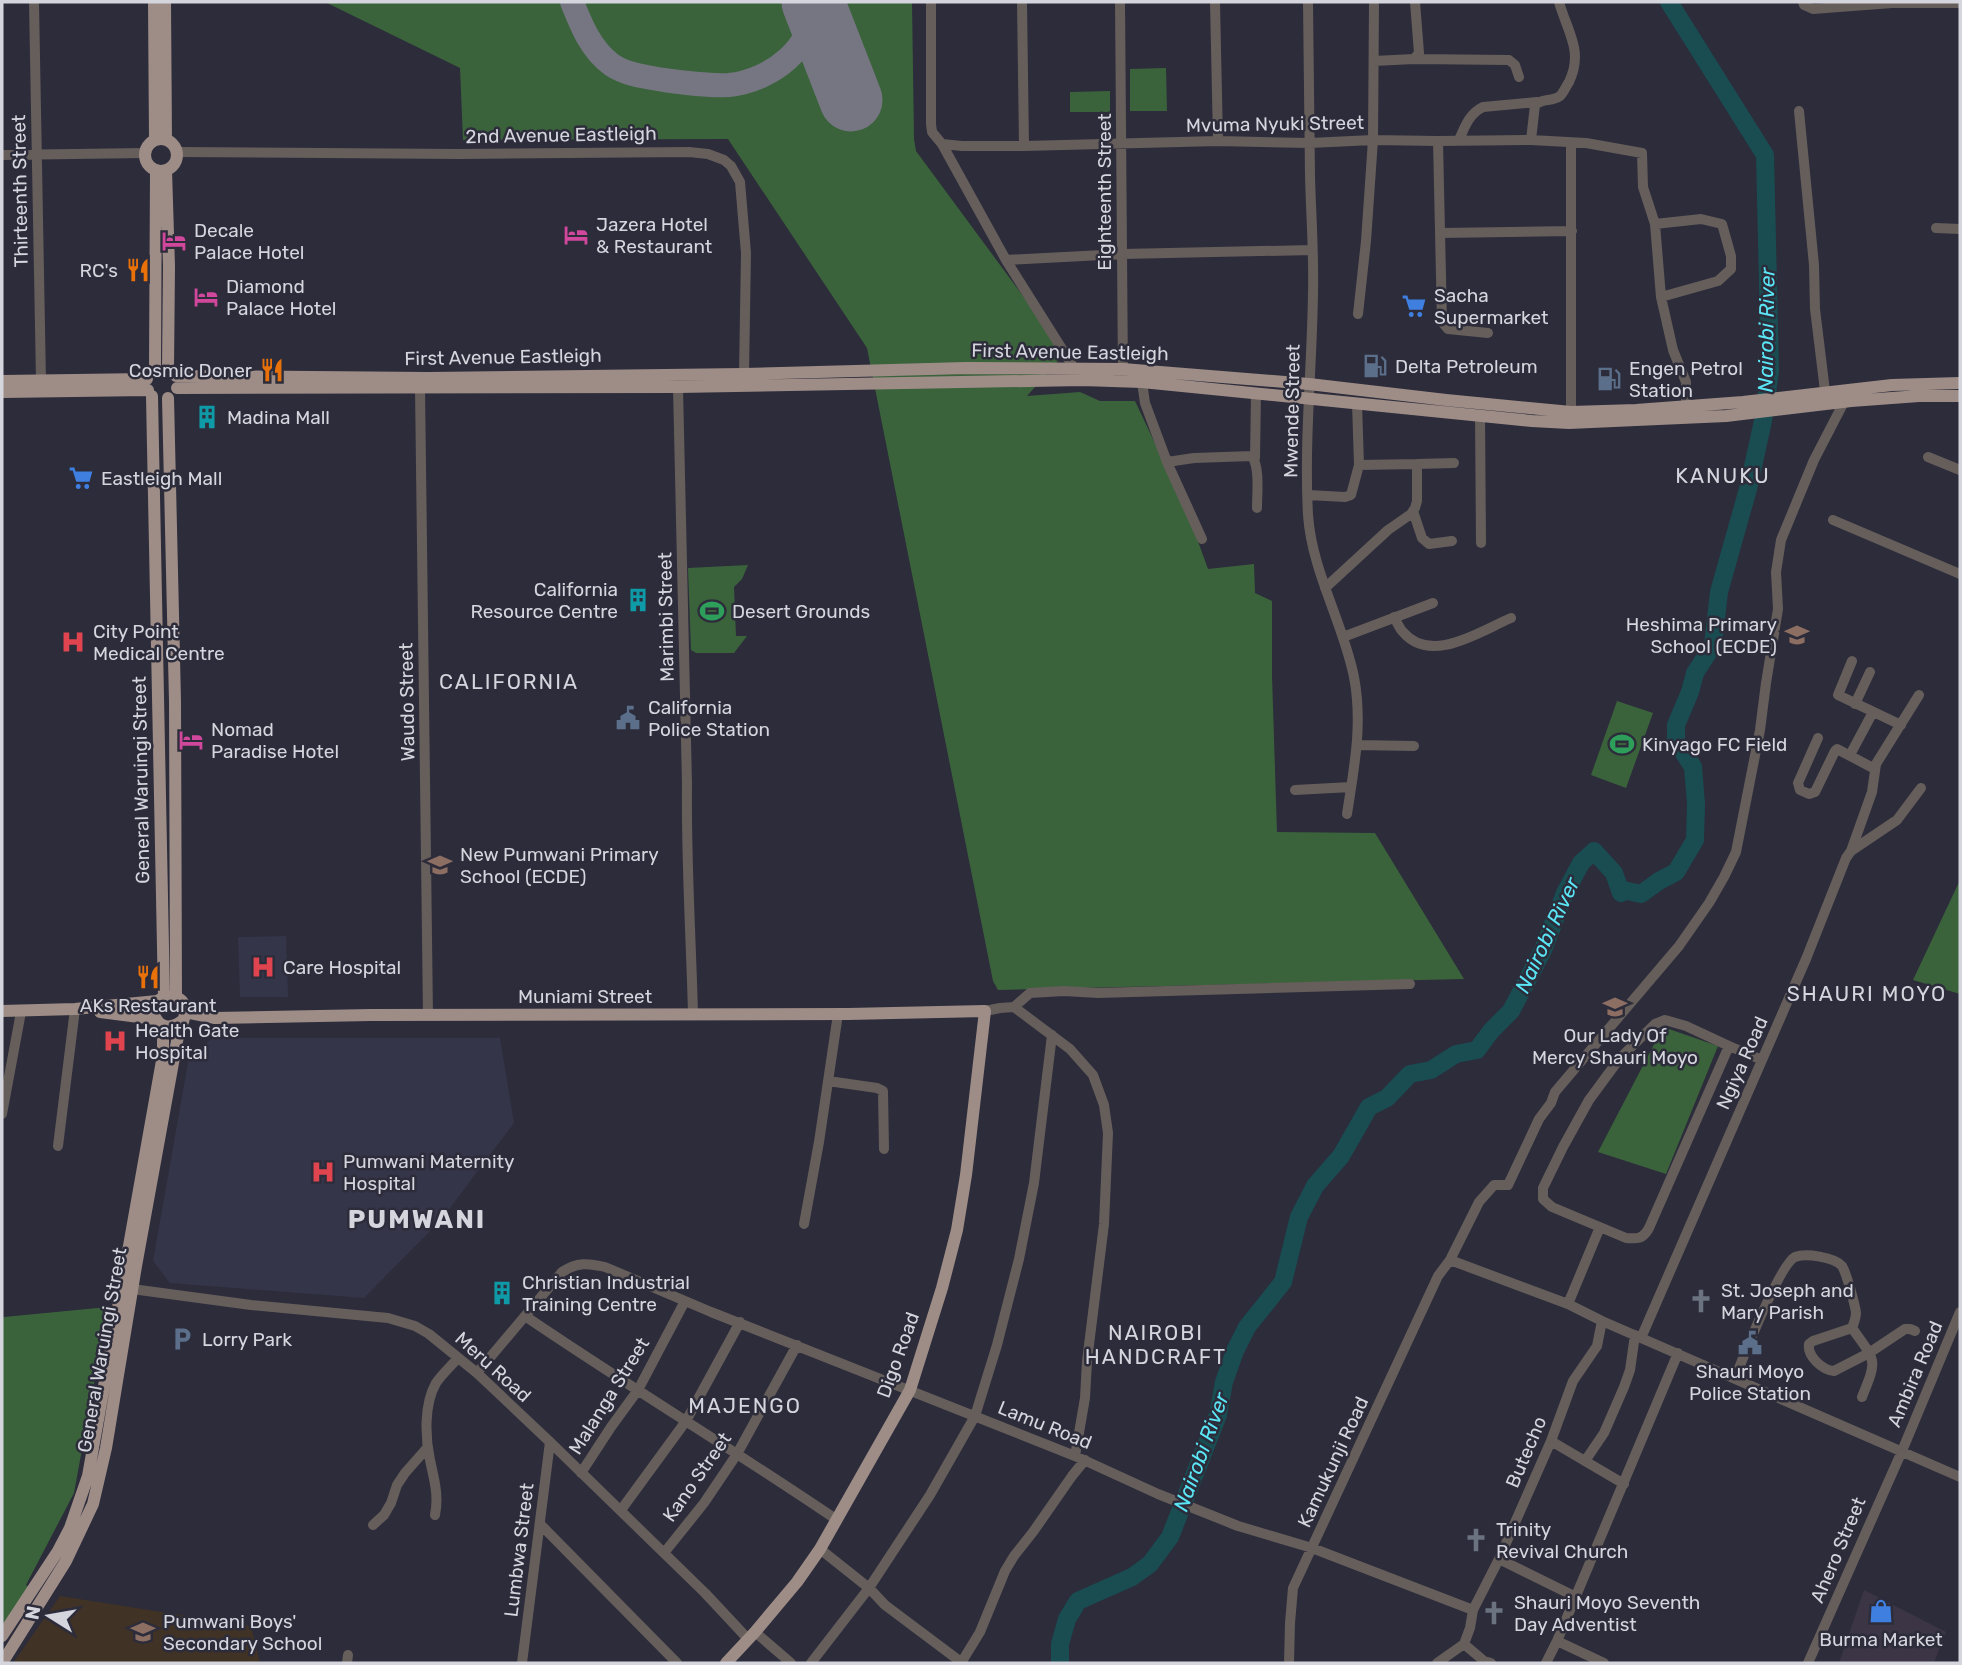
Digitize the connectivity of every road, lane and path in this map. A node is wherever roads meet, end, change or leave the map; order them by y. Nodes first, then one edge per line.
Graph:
1 (34, 2) edge
2 (154, 2) edge
3 (165, 2) edge
4 (931, 2) edge
5 (1022, 2) edge
6 (1120, 2) edge
7 (1215, 2) edge
8 (1308, 2) edge
9 (1374, 2) edge
10 (1416, 2) edge
11 (1559, 2) edge
12 (1802, 2) edge
13 (1892, 3) edge
14 (1960, 3) edge
15 (1414, 59) junction
16 (1374, 61) junction
17 (1519, 77) dead end
18 (1537, 102) junction
19 (1799, 111) dead end
20 (160, 140) junction
21 (1373, 140) junction
22 (1459, 140) junction
23 (1531, 140) junction
24 (1218, 141) junction
25 (1438, 141) junction
26 (1310, 143) junction
27 (1571, 143) junction
28 (942, 144) junction
29 (1122, 144) junction
30 (1024, 146) junction
31 (177, 152) junction
32 (145, 153) junction
33 (2, 155) edge
34 (37, 155) junction
35 (161, 170) junction
36 (1655, 223) junction
37 (1936, 228) dead end
38 (1960, 229) edge
39 (1572, 231) junction
40 (1441, 233) junction
41 (1312, 250) junction
42 (1122, 254) junction
43 (1006, 260) junction
44 (1661, 297) junction
45 (1359, 314) dead end
46 (1488, 333) dead end
47 (1074, 368) junction
48 (744, 374) junction
49 (1123, 375) junction
50 (41, 380) junction
51 (2, 381) edge
52 (161, 383) junction
53 (1142, 383) junction
54 (1960, 383) edge
55 (1309, 384) junction
56 (678, 387) junction
57 (420, 388) junction
58 (1825, 391) junction
59 (2, 392) edge
60 (1256, 393) junction
61 (1960, 396) edge
62 (1308, 398) junction
63 (1844, 402) junction
64 (1357, 403) junction
65 (1775, 404) junction
66 (1686, 406) junction
67 (1743, 407) junction
68 (1572, 412) junction
69 (1480, 415) junction
70 (1928, 457) dead end
71 (1255, 458) junction
72 (1167, 462) junction
73 (1454, 463) dead end
74 (1417, 464) junction
75 (1359, 465) junction
76 (1960, 470) edge
77 (1308, 495) junction
78 (1257, 508) dead end
79 (1413, 511) junction
80 (1833, 520) dead end
81 (1202, 539) dead end
82 (1452, 541) dead end
83 (1480, 543) dead end
84 (1960, 574) edge
85 (1325, 588) junction
86 (1433, 603) dead end
87 (1394, 617) junction
88 (1511, 618) dead end
89 (1343, 637) junction
90 (1852, 661) dead end
91 (1870, 672) dead end
92 (1919, 695) dead end
93 (158, 701) junction
94 (176, 701) junction
95 (1855, 704) junction
96 (1872, 712) junction
97 (1901, 725) junction
98 (1818, 738) dead end
99 (1357, 746) junction
100 (1414, 746) dead end
101 (1850, 755) junction
102 (1875, 769) junction
103 (1351, 787) junction
104 (1922, 788) dead end
105 (1295, 790) dead end
106 (1347, 814) dead end
107 (1851, 851) junction
108 (1410, 984) dead end
109 (165, 998) junction
110 (1014, 1007) junction
111 (75, 1009) junction
112 (985, 1011) junction
113 (2, 1012) edge
114 (20, 1012) junction
115 (693, 1014) junction
116 (838, 1014) junction
117 (428, 1015) junction
118 (184, 1017) junction
119 (159, 1022) junction
120 (1052, 1035) junction
121 (1729, 1046) junction
122 (1762, 1060) junction
123 (828, 1081) junction
124 (2, 1114) edge
125 (58, 1146) dead end
126 (884, 1149) dead end
127 (804, 1224) dead end
128 (1600, 1227) junction
129 (1450, 1260) junction
130 (132, 1289) junction
131 (685, 1301) junction
132 (1568, 1304) junction
133 (1960, 1312) edge
134 (526, 1315) junction
135 (1602, 1321) junction
136 (740, 1322) junction
137 (1852, 1328) junction
138 (1915, 1331) dead end
139 (1638, 1337) junction
140 (797, 1345) junction
141 (1678, 1353) junction
142 (1869, 1353) junction
143 (458, 1358) junction
144 (477, 1373) junction
145 (1735, 1378) junction
146 (638, 1390) junction
147 (910, 1390) junction
148 (1862, 1397) dead end
149 (975, 1416) junction
150 (686, 1421) junction
151 (1551, 1441) junction
152 (550, 1442) junction
153 (428, 1448) junction
154 (1902, 1451) junction
155 (737, 1454) junction
156 (1080, 1458) junction
157 (1585, 1461) junction
158 (581, 1473) junction
159 (1960, 1477) edge
160 (1624, 1484) junction
161 (621, 1510) junction
162 (435, 1515) dead end
163 (837, 1520) junction
164 (540, 1524) junction
165 (373, 1525) dead end
166 (1312, 1548) junction
167 (820, 1549) junction
168 (664, 1553) junction
169 (1499, 1559) junction
170 (869, 1588) junction
171 (1576, 1597) junction
172 (1473, 1610) junction
173 (752, 1635) junction
174 (2, 1636) edge
175 (1558, 1641) junction
176 (1464, 1644) junction
177 (2, 1663) edge
178 (522, 1663) edge
179 (677, 1663) edge
180 (726, 1663) edge
181 (791, 1663) edge
182 (811, 1663) edge
183 (961, 1663) edge
184 (1289, 1663) edge
185 (1437, 1663) edge
186 (1490, 1663) edge
187 (1546, 1663) edge
188 (1604, 1663) edge
189 (1808, 1663) edge

1 - 34 street, Thirteenth Street
2 - 20 main road
3 - 20 main road
4 - 28 street
5 - 30 street
6 - 29 street, Eighteenth Street
7 - 24 street
8 - 26 street, Mwende Street
9 - 16 street
10 - 15 street
11 - 18 street
12 - 13 street
13 - 14 street
15 - 16 street
15 - 17 street
16 - 21 street
18 - 22 street
18 - 23 street
19 - 58 street
20 - 31 main road
20 - 32 main road
21 - 25 street, Mvuma Nyuki Street
21 - 26 street, Mvuma Nyuki Street
21 - 45 street
22 - 23 street, Mvuma Nyuki Street
22 - 25 street, Mvuma Nyuki Street
23 - 27 street, Mvuma Nyuki Street
24 - 26 street, Mvuma Nyuki Street
24 - 29 street, Mvuma Nyuki Street
25 - 40 street
26 - 41 street, Mwende Street
27 - 36 street, Mvuma Nyuki Street
27 - 39 street
28 - 30 street, Mvuma Nyuki Street
28 - 43 street
29 - 30 street, Mvuma Nyuki Street
29 - 42 street, Eighteenth Street
31 - 35 main road
31 - 48 street, 2nd Avenue Eastleigh
32 - 34 street
32 - 35 main road
33 - 34 street
34 - 50 street, Thirteenth Street
35 - 52 main road, General Waruingi Street
36 - 44 street
36 - 44 street
37 - 38 street
39 - 40 street
39 - 68 street
40 - 46 street
41 - 42 street
41 - 55 street, Mwende Street
42 - 43 street
42 - 49 street, Eighteenth Street
43 - 47 street
44 - 66 street
47 - 48 main road, First Avenue Eastleigh
47 - 49 main road, First Avenue Eastleigh
48 - 52 main road, First Avenue Eastleigh
49 - 53 main road, First Avenue Eastleigh
49 - 55 main road, First Avenue Eastleigh
49 - 56 main road, First Avenue Eastleigh
50 - 51 main road
50 - 52 main road
52 - 57 main road, First Avenue Eastleigh
52 - 59 main road
52 - 93 main road, General Waruingi Street
52 - 94 main road, General Waruingi Street
53 - 60 main road, First Avenue Eastleigh
53 - 72 street
54 - 58 main road, First Avenue Eastleigh
55 - 62 street, Mwende Street
55 - 68 main road, First Avenue Eastleigh
56 - 57 main road, First Avenue Eastleigh
56 - 115 street, Marimbi Street
57 - 117 street, Waudo Street
58 - 65 main road, First Avenue Eastleigh
60 - 62 main road, First Avenue Eastleigh
60 - 71 street
61 - 63 main road, First Avenue Eastleigh
62 - 64 main road, First Avenue Eastleigh
62 - 77 street, Mwende Street
63 - 65 main road, First Avenue Eastleigh
63 - 129 street, Kamukunji Road
64 - 69 main road, First Avenue Eastleigh
64 - 75 street
65 - 67 main road, First Avenue Eastleigh
66 - 67 main road, First Avenue Eastleigh
66 - 68 main road, First Avenue Eastleigh
67 - 69 main road, First Avenue Eastleigh
69 - 83 street
70 - 76 street
71 - 72 street
71 - 78 street
72 - 81 street
73 - 74 street
74 - 75 street
74 - 79 street
75 - 77 street
77 - 85 street, Mwende Street
79 - 82 street
79 - 85 street
80 - 84 street
85 - 89 street, Mwende Street
86 - 87 street
87 - 88 street
87 - 89 street
89 - 99 street, Mwende Street
90 - 95 street
91 - 95 street
92 - 97 street
93 - 94 main road
93 - 109 main road, General Waruingi Street
94 - 109 main road, General Waruingi Street
95 - 96 street
96 - 97 street
96 - 101 street
97 - 102 street
98 - 101 street
99 - 100 street
99 - 103 street, Mwende Street
101 - 102 street
102 - 107 street
103 - 105 street
103 - 106 street, Mwende Street
104 - 107 street, Ngiya Road
107 - 122 street, Ngiya Road
108 - 110 street
109 - 111 main road
109 - 118 main road
109 - 119 main road
110 - 112 street
110 - 120 street
111 - 114 main road
111 - 119 main road
111 - 125 street
112 - 116 main road, Muniami Street
112 - 147 main road, Digo Road
113 - 114 main road
114 - 124 street
115 - 116 main road, Muniami Street
115 - 117 main road, Muniami Street
116 - 123 street
117 - 118 main road, Muniami Street
118 - 119 main road
118 - 130 main road, General Waruingi Street
119 - 174 main road, General Waruingi Street
120 - 149 street
120 - 156 street
121 - 122 street
121 - 128 street
121 - 128 street
122 - 139 street, Ngiya Road
123 - 126 street
123 - 127 street
128 - 132 street
129 - 132 street
129 - 166 street, Kamukunji Road
130 - 143 street, Meru Road
130 - 177 main road, General Waruingi Street
131 - 134 street, Lamu Road
131 - 136 street, Lamu Road
131 - 146 street, Malanga Street
132 - 135 street
133 - 154 street, Ambira Road
134 - 144 street
134 - 146 street
135 - 139 street
135 - 151 street, Butecho
136 - 140 street, Lamu Road
136 - 150 street
137 - 142 street
137 - 142 street
137 - 145 street
138 - 142 street
139 - 141 street
139 - 157 street, Ngiya Road
140 - 147 street, Lamu Road
140 - 155 street, Kano Street
141 - 145 street
141 - 160 street
142 - 148 street
143 - 144 street, Meru Road
143 - 153 street
144 - 152 street, Meru Road
145 - 154 street
146 - 150 street
146 - 158 street, Malanga Street
147 - 149 street, Lamu Road
147 - 163 main road, Digo Road
149 - 156 street, Lamu Road
149 - 170 street
150 - 155 street
150 - 161 street
151 - 157 street
151 - 169 street, Butecho
152 - 158 street, Meru Road
152 - 164 street, Lumbwa Street
153 - 162 street
153 - 165 street
154 - 159 street
154 - 189 street, Ahero Street
155 - 163 street
155 - 168 street, Kano Street
156 - 166 street, Lamu Road
156 - 183 street
157 - 160 street
158 - 161 street, Meru Road
160 - 171 street
161 - 168 street, Meru Road
163 - 167 main road, Digo Road
164 - 178 street, Lumbwa Street
164 - 179 street
166 - 172 street, Lamu Road
166 - 184 street, Kamukunji Road
167 - 170 street
167 - 173 main road, Digo Road
168 - 173 street, Meru Road
169 - 171 street
169 - 172 street, Butecho
170 - 182 street
170 - 183 street
171 - 175 street
172 - 176 street, Butecho
173 - 180 main road, Digo Road
173 - 181 street, Meru Road
175 - 187 street
175 - 188 street
176 - 185 street
176 - 186 street

